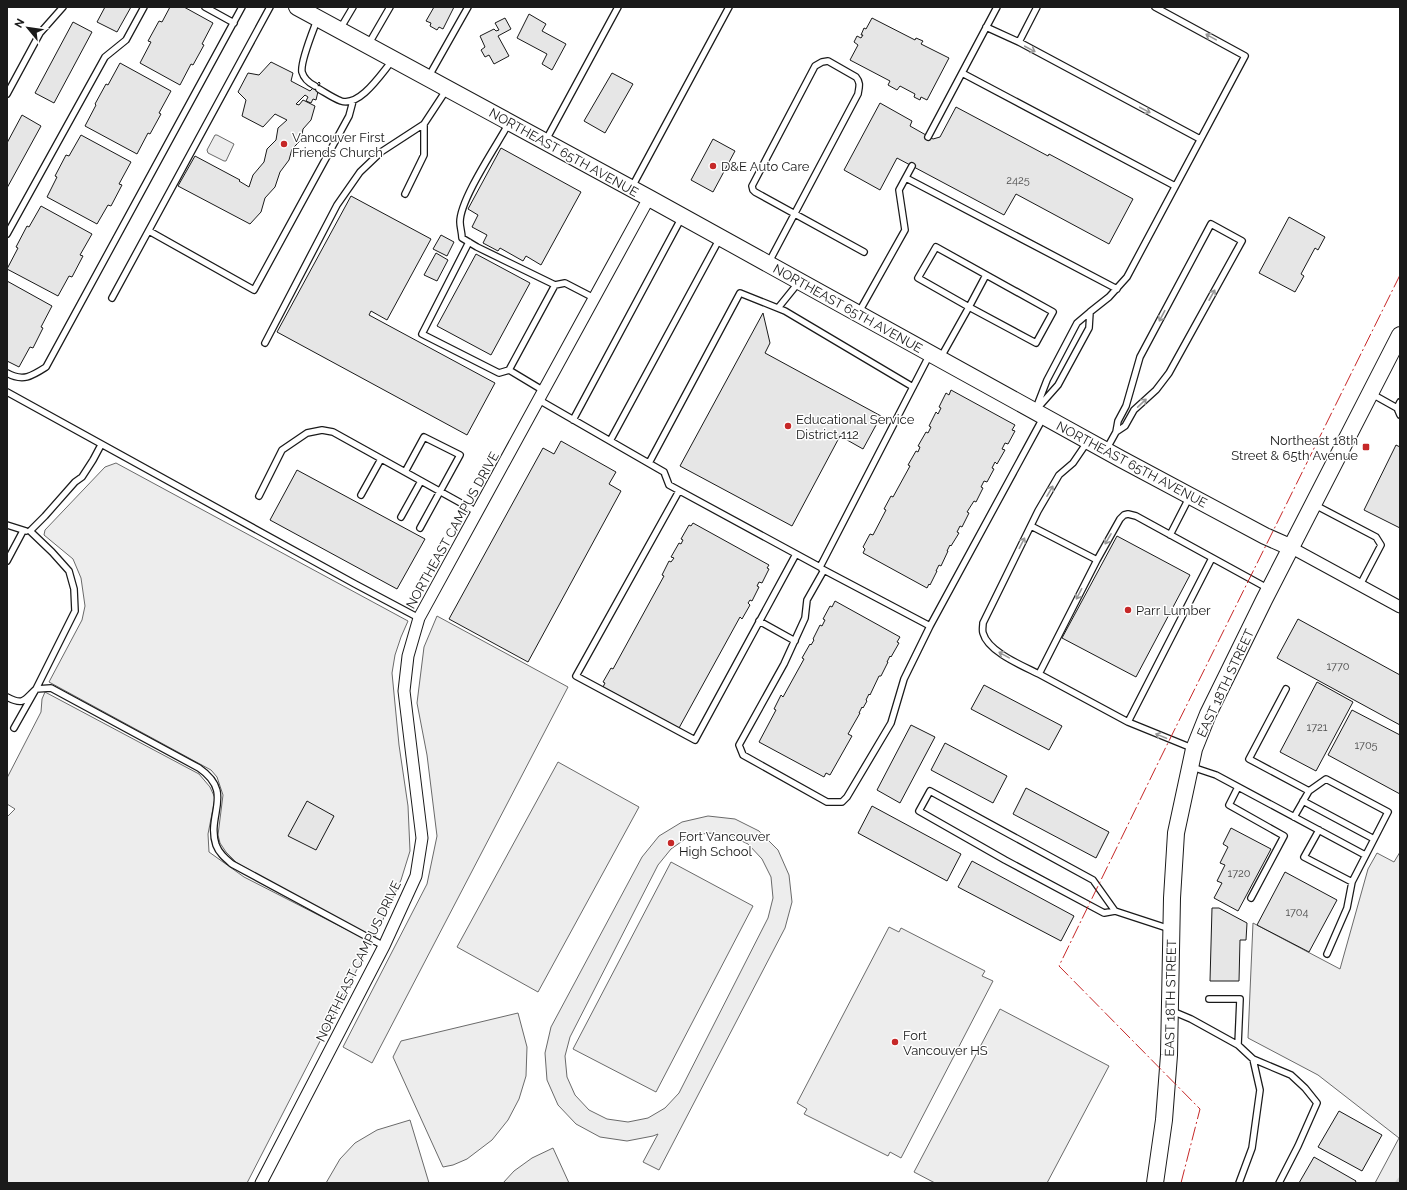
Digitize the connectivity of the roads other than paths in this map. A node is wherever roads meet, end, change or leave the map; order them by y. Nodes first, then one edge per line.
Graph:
1 (63, 7) edge
2 (144, 7) edge
3 (205, 7) edge
4 (242, 7) edge
5 (270, 7) edge
6 (298, 7) edge
7 (353, 7) edge
8 (390, 7) edge
9 (468, 7) edge
10 (618, 7) edge
11 (729, 7) edge
12 (997, 7) edge
13 (1037, 7) edge
14 (1155, 7) edge
15 (317, 18) junction
16 (234, 23) junction
17 (986, 27) junction
18 (340, 30) junction
19 (1019, 42) junction
20 (368, 46) junction
21 (393, 59) junction
22 (962, 73) junction
23 (428, 78) junction
24 (447, 89) junction
25 (7, 94) edge
26 (353, 101) junction
27 (510, 123) junction
28 (424, 124) junction
29 (928, 136) dead end
30 (1200, 140) junction
31 (545, 142) junction
32 (912, 166) dead end
33 (906, 178) junction
34 (1175, 186) junction
35 (631, 189) junction
36 (405, 194) dead end
37 (649, 198) junction
38 (794, 213) junction
39 (682, 217) junction
40 (149, 231) junction
41 (7, 234) edge
42 (720, 238) junction
43 (469, 242) junction
44 (864, 252) dead end
45 (768, 264) junction
46 (986, 275) junction
47 (799, 282) junction
48 (555, 285) junction
49 (1117, 289) junction
50 (112, 298) dead end
51 (594, 298) junction
52 (968, 307) junction
53 (778, 308) junction
54 (1090, 312) junction
55 (858, 314) junction
56 (1400, 334) edge
57 (265, 343) dead end
58 (935, 356) junction
59 (509, 370) junction
60 (7, 373) edge
61 (913, 387) junction
62 (7, 392) edge
63 (1370, 393) junction
64 (541, 395) junction
65 (1400, 402) edge
66 (1397, 408) junction
67 (1039, 414) junction
68 (1400, 415) edge
69 (573, 420) junction
70 (1116, 432) junction
71 (610, 441) junction
72 (1088, 441) junction
73 (101, 445) junction
74 (1106, 450) junction
75 (381, 459) junction
76 (649, 463) junction
77 (405, 472) junction
78 (421, 481) junction
79 (440, 491) junction
80 (679, 491) junction
81 (361, 495) dead end
82 (259, 496) dead end
83 (1190, 496) junction
84 (1313, 503) junction
85 (478, 512) junction
86 (401, 517) dead end
87 (7, 525) edge
88 (1031, 526) junction
89 (420, 528) dead end
90 (27, 531) junction
91 (1170, 535) junction
92 (1290, 547) junction
93 (796, 554) junction
94 (1212, 558) junction
95 (1097, 560) junction
96 (7, 562) edge
97 (822, 569) junction
98 (1360, 585) junction
99 (1270, 589) junction
100 (1400, 607) edge
101 (419, 618) junction
102 (759, 621) junction
103 (930, 626) junction
104 (795, 641) junction
105 (1038, 674) junction
106 (36, 688) junction
107 (1286, 689) dead end
108 (7, 698) edge
109 (1128, 722) junction
110 (14, 728) dead end
111 (1194, 749) junction
112 (1190, 766) junction
113 (1238, 787) junction
114 (1309, 791) junction
115 (1303, 801) junction
116 (1294, 817) junction
117 (1319, 830) junction
118 (1374, 839) junction
119 (1365, 855) junction
120 (1352, 882) junction
121 (1251, 898) dead end
122 (1115, 911) junction
123 (1172, 929) junction
124 (384, 946) junction
125 (1327, 954) dead end
126 (1209, 999) dead end
127 (1170, 1010) junction
128 (1238, 1045) junction
129 (1253, 1059) junction
130 (261, 1183) edge
131 (1155, 1183) edge
132 (1239, 1183) edge
133 (1279, 1183) edge

1 - 25 lane
2 - 41 lane
3 - 16 lane
4 - 16 lane
5 - 40 lane
6 - 15 street, NORTHEAST 65TH AVENUE
7 - 18 lane
8 - 20 lane
9 - 23 lane
10 - 31 lane
11 - 35 lane
12 - 17 lane
13 - 19 lane
30 -> 14 lane
15 - 18 street, NORTHEAST 65TH AVENUE
15 - 26 lane
16 - 60 lane
17 - 19 lane
17 - 22 lane
18 - 20 street, NORTHEAST 65TH AVENUE
19 -> 30 lane
20 - 21 street, NORTHEAST 65TH AVENUE
21 - 23 street, NORTHEAST 65TH AVENUE
21 - 26 lane
22 - 29 lane
22 - 34 lane
23 - 24 street, NORTHEAST 65TH AVENUE
24 - 27 street, NORTHEAST 65TH AVENUE
24 - 28 lane
26 - 40 lane
27 - 31 street, NORTHEAST 65TH AVENUE
27 - 43 lane
28 - 36 lane
28 - 57 lane
30 - 34 lane
31 - 35 street, NORTHEAST 65TH AVENUE
32 - 33 lane
33 - 49 lane
33 - 55 lane
34 - 49 lane
35 - 37 street, NORTHEAST 65TH AVENUE
37 - 39 street, NORTHEAST 65TH AVENUE
37 - 51 street, NORTHEAST CAMPUS DRIVE
38 - 38 lane
38 - 44 lane
38 - 45 lane
39 - 42 street, NORTHEAST 65TH AVENUE
39 - 69 lane
40 - 50 lane
42 - 45 street, NORTHEAST 65TH AVENUE
42 - 71 lane
43 - 48 lane
43 - 59 lane
45 - 47 street, NORTHEAST 65TH AVENUE
46 - 52 lane
46 - 52 lane
46 - 52 lane
47 - 53 lane
47 - 55 street, NORTHEAST 65TH AVENUE
48 - 51 lane
48 - 59 lane
49 - 54 lane
51 - 64 street, NORTHEAST CAMPUS DRIVE
52 - 58 lane
53 - 61 lane
53 - 76 lane
54 - 67 lane
54 - 67 lane
55 - 58 street, NORTHEAST 65TH AVENUE
56 - 63 street, EAST 18TH STREET
58 - 61 lane
58 - 67 street, NORTHEAST 65TH AVENUE
59 - 64 lane
61 - 97 lane
62 - 73 lane
63 - 66 lane
63 - 84 street, EAST 18TH STREET
64 - 69 lane
64 - 85 street, NORTHEAST CAMPUS DRIVE
65 - 66 lane
66 - 68 lane
67 - 72 street, NORTHEAST 65TH AVENUE
67 - 103 lane
69 - 71 lane
70 -> 70 lane
70 - 74 lane
71 - 76 lane
72 - 74 street, NORTHEAST 65TH AVENUE
88 -> 72 lane
73 - 90 lane
73 - 101 lane
74 - 83 street, NORTHEAST 65TH AVENUE
75 - 77 lane
75 - 81 lane
75 - 82 lane
76 - 80 lane
77 - 78 lane
77 - 79 lane
78 - 79 lane
78 - 86 lane
79 - 85 lane
79 - 89 lane
80 - 93 lane
80 - 102 lane
83 - 91 lane
83 - 92 street, NORTHEAST 65TH AVENUE
84 - 92 street, EAST 18TH STREET
84 - 98 lane
85 - 101 street, NORTHEAST CAMPUS DRIVE
87 - 90 lane
88 - 95 lane
105 -> 88 lane
90 - 96 lane
90 - 106 lane
91 - 94 lane
91 -> 95 lane
92 - 98 street, NORTHEAST 65TH AVENUE
92 - 99 street, EAST 18TH STREET
93 - 97 lane
93 - 102 lane
94 - 99 lane
94 - 109 lane
95 -> 105 lane
97 - 103 lane
97 - 104 lane
98 - 100 street, NORTHEAST 65TH AVENUE
99 - 111 street, EAST 18TH STREET
101 - 124 street, NORTHEAST CAMPUS DRIVE
102 - 104 lane
103 - 104 lane
105 - 109 lane
106 - 108 lane
106 - 110 lane
106 - 124 lane
107 - 114 lane
111 -> 109 lane
111 - 112 street, EAST 18TH STREET
112 - 113 lane
112 - 123 street, EAST 18TH STREET
113 - 116 lane
113 - 121 lane
114 - 115 lane
114 - 118 lane
115 - 116 lane
115 - 118 lane
116 - 117 lane
117 - 119 lane
117 - 120 lane
118 - 119 lane
119 - 120 lane
120 - 125 lane
122 - 122 lane
122 - 123 lane
123 - 127 street, EAST 18TH STREET
124 - 130 street, NORTHEAST CAMPUS DRIVE
126 - 128 lane
127 - 128 lane
127 - 131 street, EAST 18TH STREET
128 - 129 lane
129 - 132 lane
129 - 133 lane

